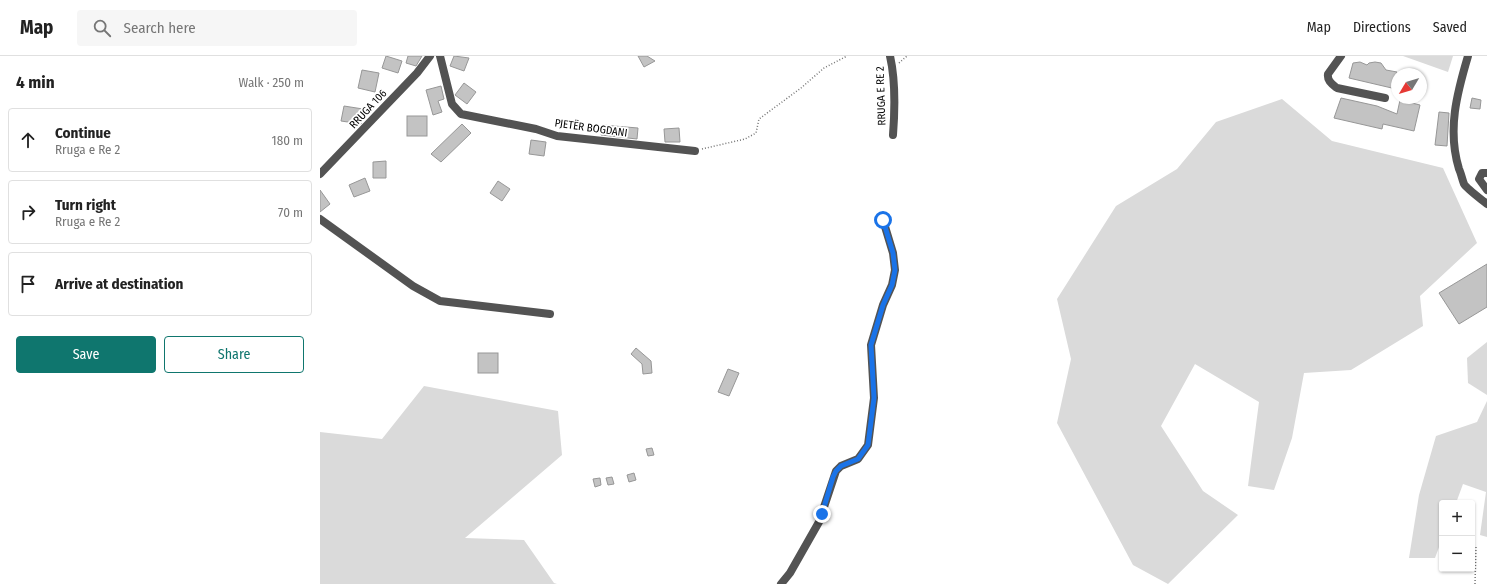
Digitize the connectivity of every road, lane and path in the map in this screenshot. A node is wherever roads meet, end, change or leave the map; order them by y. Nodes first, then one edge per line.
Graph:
1 (430, 56) edge
2 (440, 56) edge
3 (847, 56) edge
4 (890, 56) edge
5 (1341, 56) edge
6 (1468, 56) edge
7 (1385, 98) dead end
8 (893, 135) dead end
9 (696, 151) joint
10 (1487, 173) edge
11 (320, 174) edge
12 (1487, 190) edge
13 (1487, 204) edge
14 (320, 219) edge
15 (883, 220) dead end
16 (550, 314) dead end
17 (1476, 547) dead end
18 (781, 584) edge
19 (1475, 584) edge

1 - 11 street, RRUGA 106
2 - 9 street, PJETËR BOGDANI
3 - 9 path
4 - 8 street, RRUGA E RE 2
5 - 7 street
6 - 13 street
10 - 12 street
14 - 16 street
15 - 18 street
17 - 19 path

